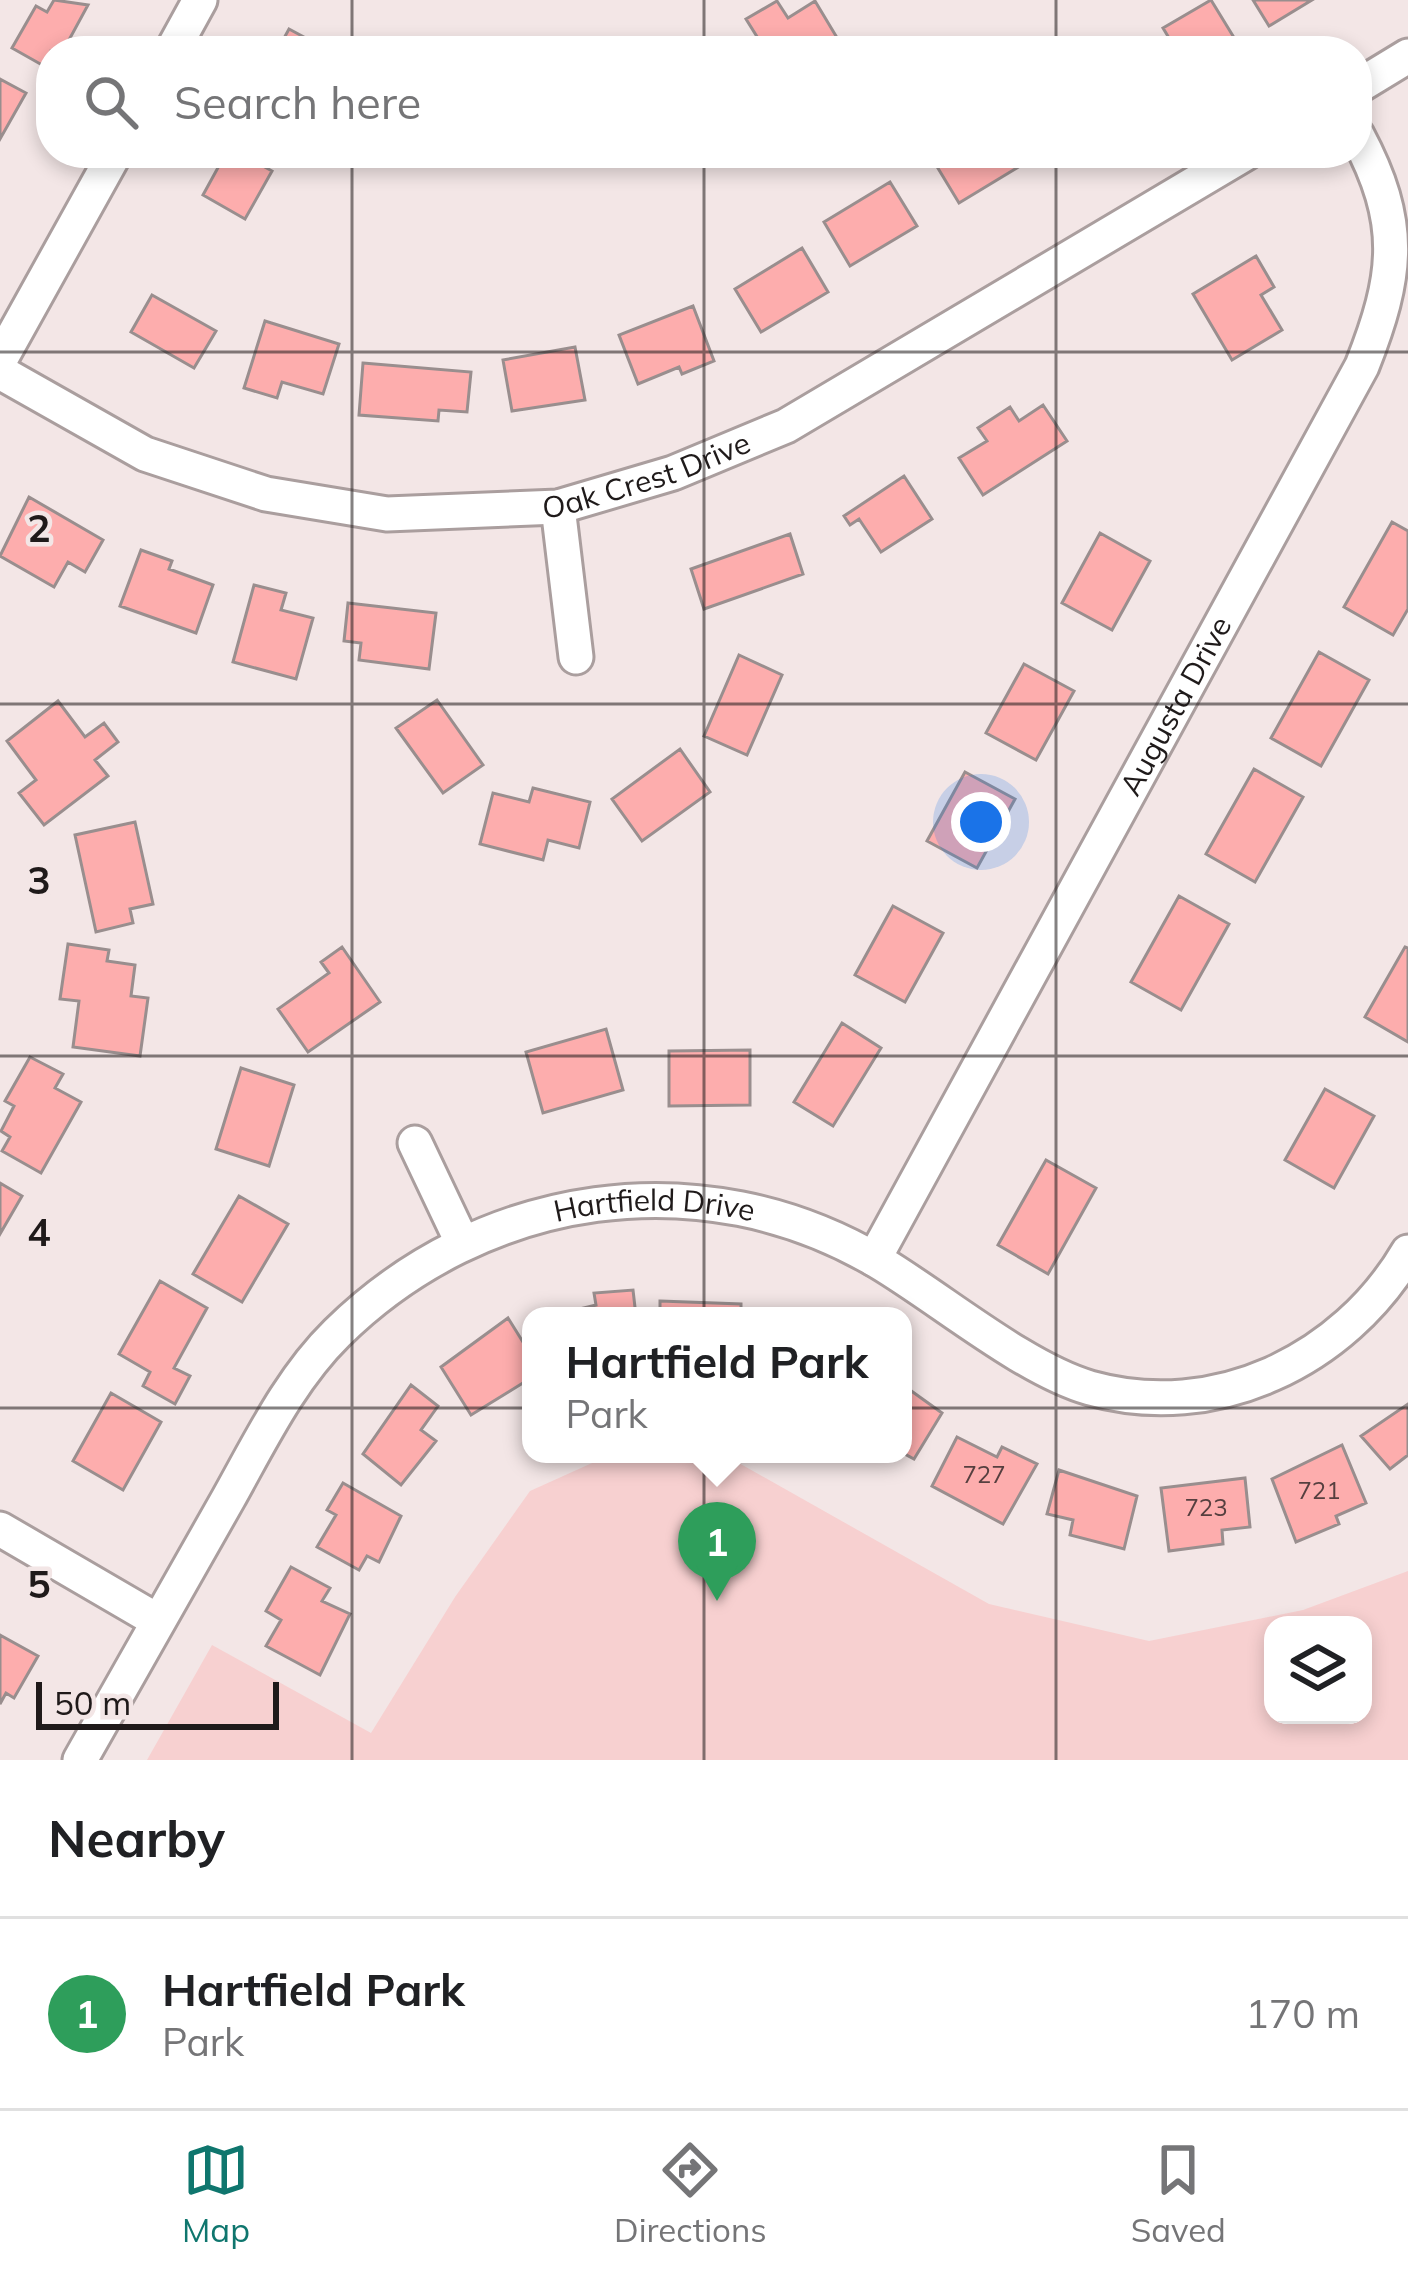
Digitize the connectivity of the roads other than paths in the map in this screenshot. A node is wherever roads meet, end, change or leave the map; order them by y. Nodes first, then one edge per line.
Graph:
1 (200, 0) edge
2 (180, 36) edge
3 (1408, 56) edge
4 (1372, 78) edge
5 (1372, 163) edge
6 (107, 168) edge
7 (1221, 168) edge
8 (0, 360) edge
9 (0, 372) edge
10 (557, 507) junction
11 (576, 657) dead end
12 (415, 1143) dead end
13 (462, 1242) junction
14 (1408, 1252) edge
15 (874, 1259) junction
16 (0, 1529) edge
17 (158, 1622) junction
18 (80, 1760) edge

1 - 2 street
3 - 4 street
5 - 15 street, Augusta Drive
6 - 8 street
7 - 10 street, Oak Crest Drive
9 - 10 street, Oak Crest Drive
10 - 11 street
12 - 13 street
13 - 15 street, Hartfield Drive
13 - 17 street, Hartfield Drive
14 - 15 street, Hartfield Drive
16 - 17 street
17 - 18 street, Hartfield Drive

